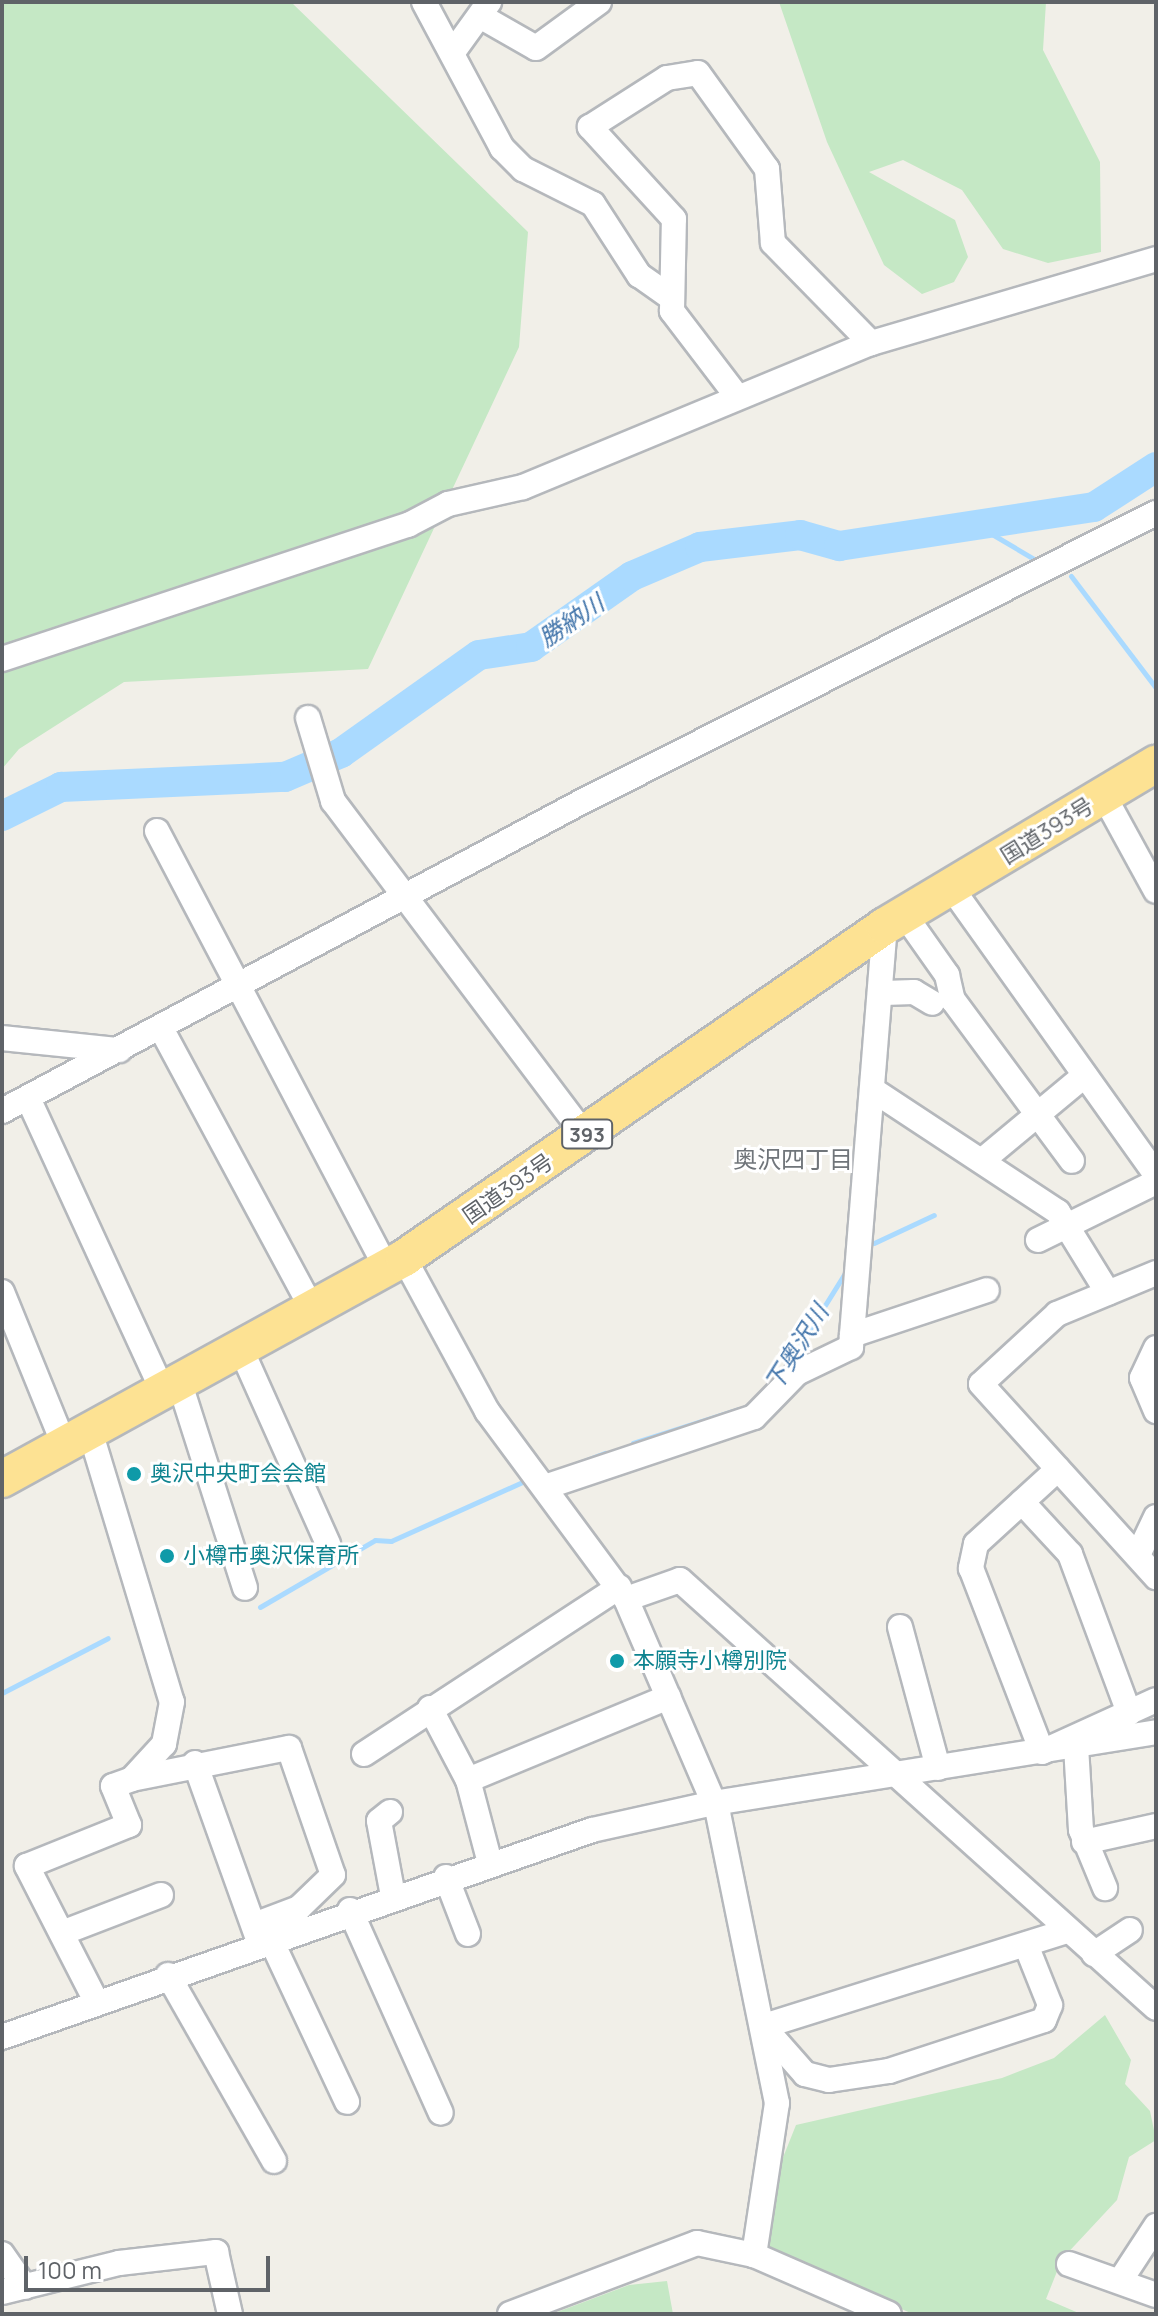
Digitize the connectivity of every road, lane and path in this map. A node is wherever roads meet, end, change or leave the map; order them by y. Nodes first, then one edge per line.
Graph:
1 (424, 2) edge
2 (599, 2) edge
3 (484, 9) edge
4 (453, 52) junction
5 (1156, 259) edge
6 (668, 295) junction
7 (871, 343) junction
8 (736, 395) junction
9 (1156, 513) edge
10 (2, 659) edge
11 (308, 718) dead end
12 (1156, 764) edge
13 (1104, 796) junction
14 (157, 831) dead end
15 (953, 890) junction
16 (1156, 891) edge
17 (404, 897) junction
18 (895, 920) junction
19 (236, 986) junction
20 (884, 993) junction
21 (932, 1003) dead end
22 (162, 1030) junction
23 (2, 1038) edge
24 (119, 1050) junction
25 (1085, 1075) junction
26 (876, 1092) junction
27 (28, 1098) junction
28 (2, 1111) edge
29 (1038, 1115) junction
30 (585, 1135) junction
31 (984, 1159) junction
32 (1072, 1161) dead end
33 (1156, 1175) edge
34 (1156, 1182) edge
35 (1068, 1228) junction
36 (1038, 1240) dead end
37 (395, 1262) junction
38 (1156, 1273) edge
39 (987, 1290) dead end
40 (2, 1292) edge
41 (1108, 1293) junction
42 (312, 1308) junction
43 (852, 1335) junction
44 (240, 1347) junction
45 (1156, 1348) edge
46 (171, 1385) junction
47 (1156, 1411) edge
48 (77, 1438) junction
49 (1058, 1469) junction
50 (2, 1479) edge
51 (548, 1486) junction
52 (1022, 1502) junction
53 (1156, 1517) edge
54 (328, 1544) dead end
55 (1138, 1555) junction
56 (1156, 1577) edge
57 (245, 1588) dead end
58 (622, 1593) junction
59 (900, 1627) dead end
60 (668, 1697) junction
61 (1156, 1700) edge
62 (430, 1708) junction
63 (1129, 1713) junction
64 (1155, 1739) edge
65 (1076, 1746) junction
66 (1042, 1752) junction
67 (364, 1754) dead end
68 (195, 1763) junction
69 (938, 1768) junction
70 (902, 1775) junction
71 (132, 1779) junction
72 (468, 1780) junction
73 (714, 1803) junction
74 (390, 1812) dead end
75 (1156, 1826) edge
76 (1084, 1842) junction
77 (490, 1863) junction
78 (446, 1877) junction
79 (1105, 1888) dead end
80 (161, 1895) dead end
81 (393, 1896) junction
82 (350, 1910) junction
83 (1130, 1930) dead end
84 (1068, 1931) junction
85 (62, 1933) junction
86 (468, 1934) dead end
87 (261, 1935) junction
88 (1026, 1945) junction
89 (1094, 1954) junction
90 (168, 1975) junction
91 (1151, 1996) edge
92 (96, 2001) junction
93 (764, 2026) junction
94 (2, 2037) edge
95 (347, 2102) dead end
96 (441, 2113) dead end
97 (274, 2161) dead end
98 (1156, 2226) edge
99 (2, 2254) edge
100 (754, 2255) junction
101 (1069, 2264) dead end
102 (1120, 2281) junction
103 (13, 2290) edge
104 (1156, 2295) edge
105 (230, 2314) edge
106 (510, 2314) edge
107 (889, 2314) edge

1 - 4 street
2 - 3 street
3 - 4 street
4 - 6 street
5 - 7 street
6 - 7 street
6 - 8 street
7 - 8 street
8 - 10 street
9 - 17 street
11 - 17 street
12 - 13 highway, 国道393号 / 393
13 - 15 highway, 国道393号 / 393
13 - 16 street
14 - 19 street
15 - 18 highway, 国道393号 / 393
15 - 25 street
17 - 19 street
17 - 30 street
18 - 20 street
18 - 29 street
18 - 30 highway, 国道393号 / 393
19 - 22 street
19 - 37 street
20 - 21 street
20 - 26 street
22 - 24 street
22 - 42 street
23 - 24 street
24 - 27 street
25 - 29 street
25 - 33 street
26 - 31 street
26 - 43 street
27 - 28 street
27 - 46 street
29 - 31 street
29 - 32 street
30 - 37 highway, 国道393号 / 393
31 - 35 street
34 - 35 street
35 - 36 street
35 - 41 street
37 - 42 highway, 国道393号 / 393
37 - 51 street
38 - 41 street
39 - 43 street
40 - 48 street
41 - 49 street
42 - 44 highway, 国道393号 / 393
43 - 51 street
44 - 46 highway, 国道393号 / 393
44 - 54 street
45 - 47 street
46 - 48 highway, 国道393号 / 393
46 - 57 street
48 - 50 highway, 国道393号 / 393
48 - 71 street
49 - 52 street
49 - 55 street
51 - 58 street
52 - 63 street
52 - 66 street
53 - 55 street
55 - 56 street
58 - 60 street
58 - 62 street
58 - 70 street
59 - 69 street
60 - 72 street
60 - 73 street
61 - 63 street
62 - 67 street
62 - 72 street
63 - 66 street
64 - 65 street
65 - 66 street
65 - 76 street
66 - 69 street
68 - 71 street
68 - 87 street
68 - 87 street
69 - 70 street
70 - 73 street
70 - 84 street
71 - 85 street
72 - 77 street
73 - 77 street
73 - 93 street
74 - 81 street
75 - 76 street
76 - 79 street
77 - 78 street
78 - 81 street
78 - 86 street
80 - 85 street
81 - 82 street
82 - 87 street
82 - 96 street
83 - 89 street
84 - 88 street
84 - 89 street
85 - 92 street
87 - 90 street
87 - 95 street
88 - 93 street
88 - 93 street
89 - 91 street
90 - 92 street
90 - 97 street
92 - 94 street
93 - 100 street
98 - 102 street
99 - 103 street
100 - 106 street
100 - 107 street
101 - 102 street
102 - 104 street
103 - 105 street

